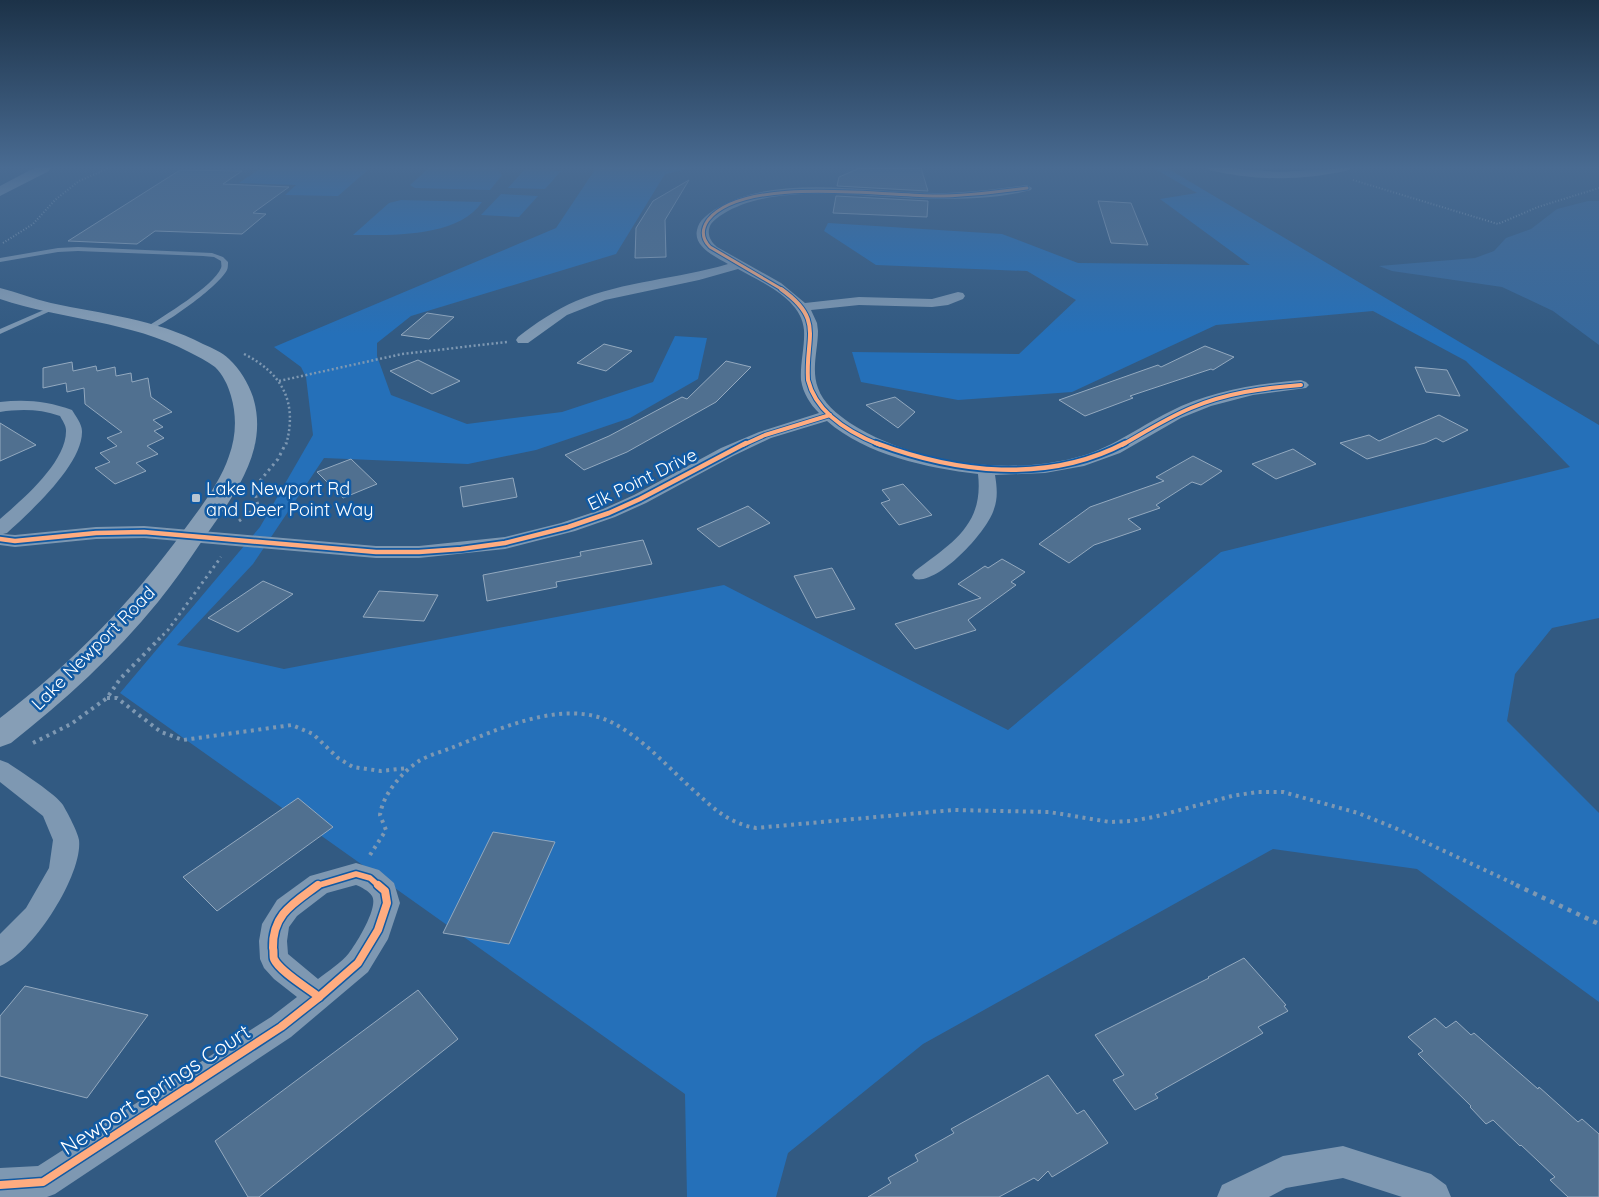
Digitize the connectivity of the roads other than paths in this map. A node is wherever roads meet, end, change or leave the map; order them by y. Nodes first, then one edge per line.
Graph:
1 (706, 224) edge
2 (0, 260) edge
3 (738, 265) junction
4 (0, 293) edge
5 (958, 296) dead end
6 (801, 307) junction
7 (52, 308) junction
8 (147, 329) junction
9 (0, 332) edge
10 (522, 340) road end
11 (1301, 385) dead end
12 (0, 407) edge
13 (830, 416) junction
14 (986, 470) junction
15 (0, 529) edge
16 (192, 536) junction
17 (0, 539) edge
18 (922, 576) dead end
19 (0, 735) edge
20 (0, 769) edge
21 (0, 954) edge
22 (319, 997) junction
23 (0, 1185) edge
24 (1234, 1197) edge
25 (1434, 1197) edge

1 - 3 street
2 - 8 lane
3 - 6 street
3 - 10 street
4 - 7 street, Lake Newport Road
5 - 6 street
6 - 13 street
7 - 8 street, Lake Newport Road
7 - 9 lane
8 - 16 street, Lake Newport Road
11 - 14 street
12 - 15 street
13 - 14 street
13 - 16 street, Elk Point Drive
14 - 18 street
16 - 17 street, Elk Point Drive
16 - 19 street, Lake Newport Road
20 - 21 street
22 - 22 street, Newport Springs Court
22 - 23 street, Newport Springs Court
24 - 25 street

